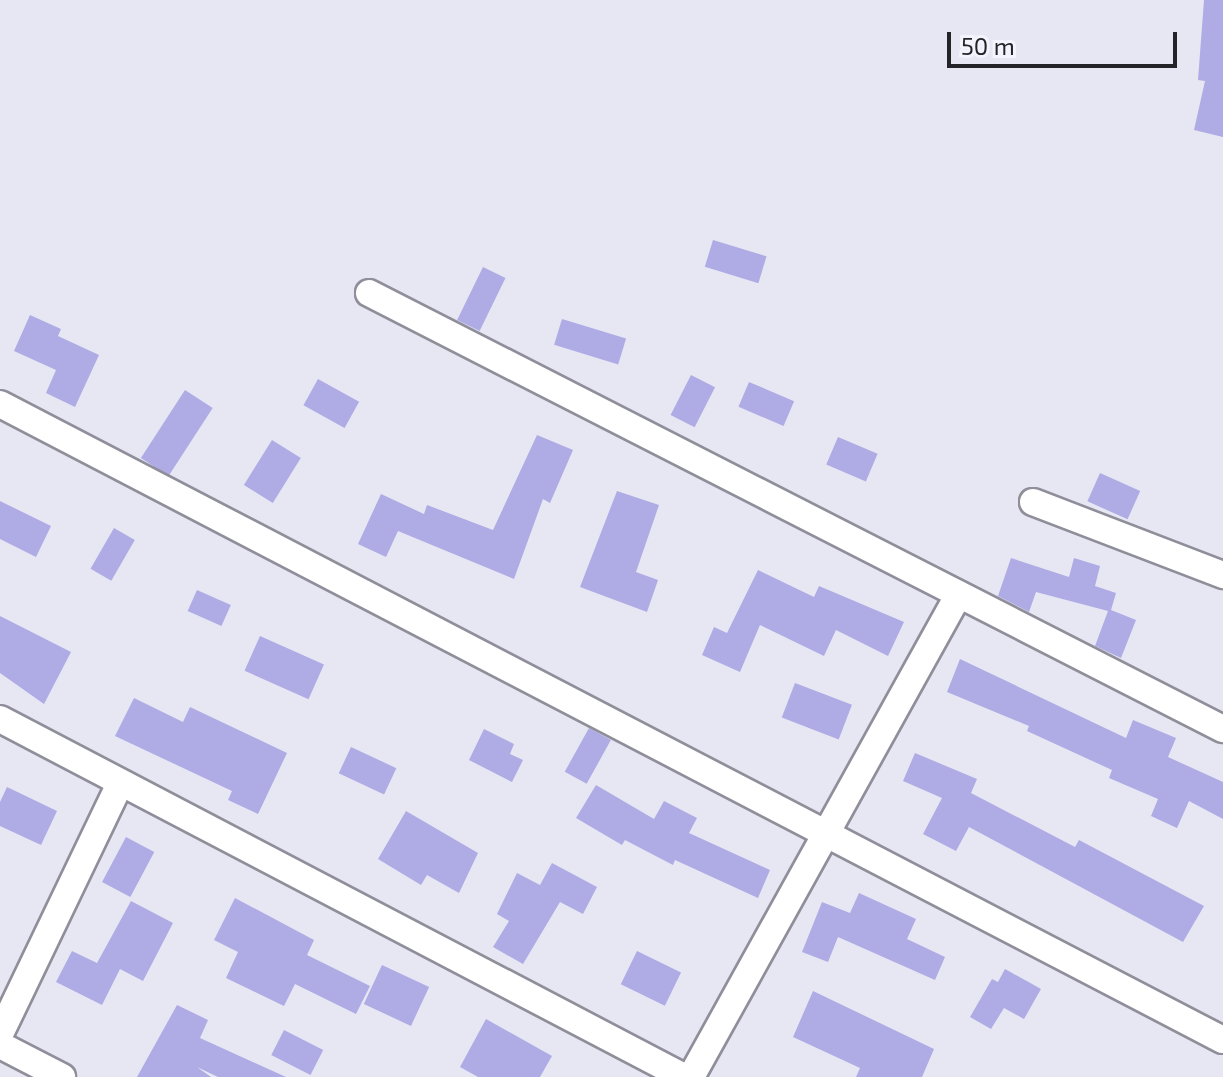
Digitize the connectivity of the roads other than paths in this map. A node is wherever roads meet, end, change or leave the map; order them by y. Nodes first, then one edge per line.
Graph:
1 (369, 293) dead end
2 (0, 404) edge
3 (1033, 502) dead end
4 (1223, 575) edge
5 (959, 594) junction
6 (0, 719) edge
7 (1223, 729) edge
8 (120, 783) junction
9 (825, 831) junction
10 (0, 1034) edge
11 (1223, 1040) edge
12 (0, 1045) edge
13 (62, 1077) edge
14 (684, 1077) edge
15 (691, 1077) edge

1 - 5 street
2 - 9 street
3 - 4 street
5 - 7 street
5 - 9 street
6 - 8 street
8 - 10 street
8 - 14 street
9 - 11 street
9 - 15 street
12 - 13 street

